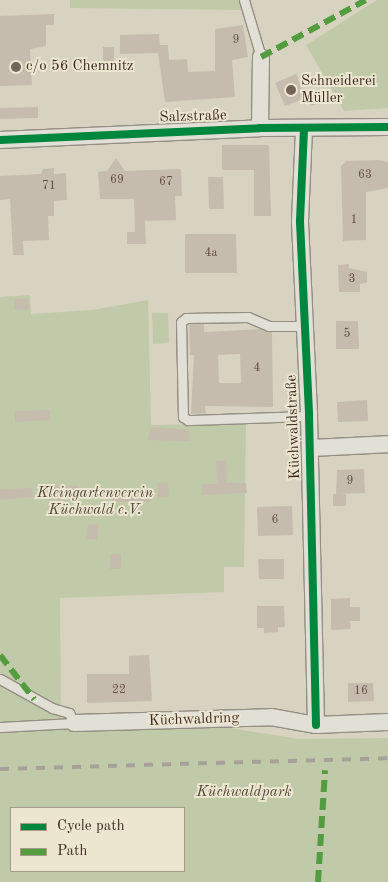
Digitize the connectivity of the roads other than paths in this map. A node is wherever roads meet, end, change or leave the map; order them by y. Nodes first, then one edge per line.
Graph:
1 (244, 0) edge
2 (261, 57) joint
3 (388, 127) edge
4 (260, 128) junction
5 (304, 129) junction
6 (0, 140) edge
7 (303, 326) junction
8 (309, 416) junction
9 (388, 444) edge
10 (310, 451) junction
11 (0, 679) edge
12 (388, 722) edge
13 (74, 723) junction
14 (316, 724) junction
15 (0, 727) edge

1 - 2 lane
2 - 4 street
3 - 5 street, Salzstraße
4 - 5 street, Salzstraße
4 - 6 street, Salzstraße
5 - 7 street, Küchwaldstraße
7 - 8 street, Küchwaldstraße
7 - 8 lane
8 - 10 street, Küchwaldstraße
9 - 10 street
10 - 14 street, Küchwaldstraße
11 - 13 lane
12 - 14 street, Küchwaldring
13 - 14 street, Küchwaldring
13 - 15 lane, Küchwaldring

